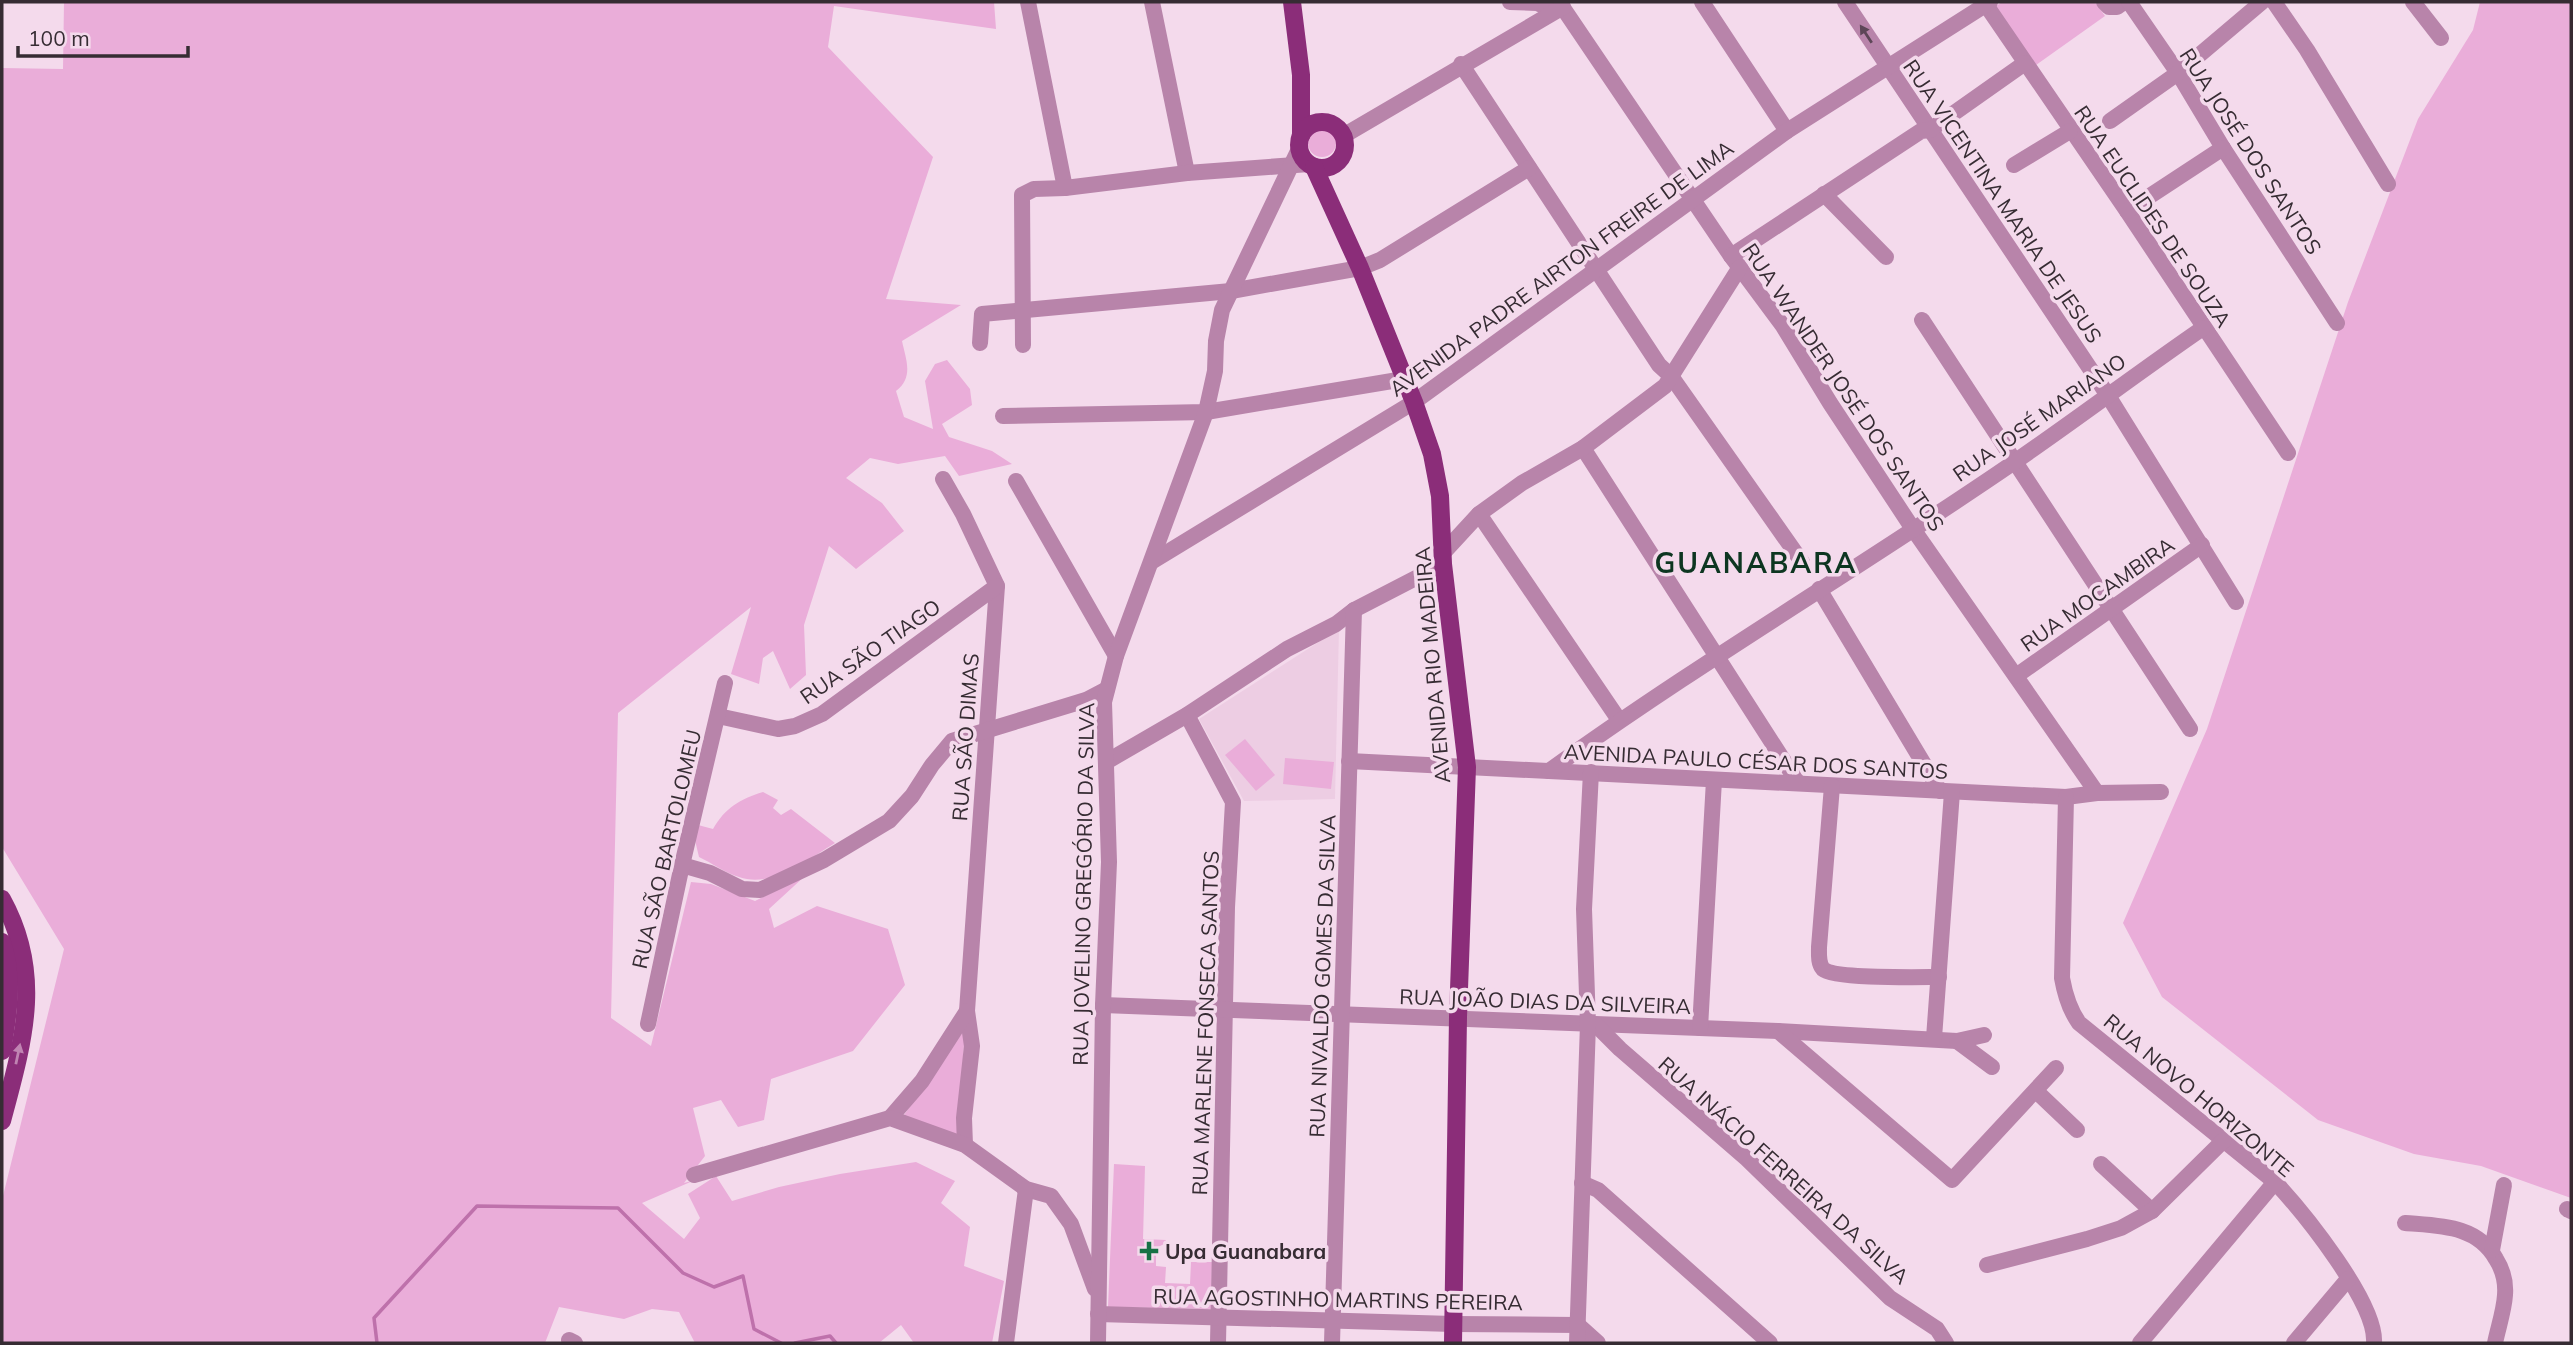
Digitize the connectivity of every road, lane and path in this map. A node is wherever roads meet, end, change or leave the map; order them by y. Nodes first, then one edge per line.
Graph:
1 (1028, 2) edge
2 (1152, 2) edge
3 (1292, 2) edge
4 (1510, 2) edge
5 (1702, 2) edge
6 (1845, 2) edge
7 (2104, 2) edge
8 (2124, 2) edge
9 (2129, 2) edge
10 (2262, 2) edge
11 (2274, 2) edge
12 (2413, 2) edge
13 (1986, 3) edge
14 (1559, 7) edge
15 (2441, 38) dead end
16 (2025, 63) junction
17 (1461, 64) junction
18 (1888, 66) junction
19 (2178, 73) junction
20 (1301, 75) junction
21 (2110, 121) dead end
22 (1329, 122) junction
23 (1930, 130) junction
24 (1787, 131) junction
25 (2070, 131) junction
26 (1343, 136) junction
27 (1300, 142) junction
28 (2223, 148) junction
29 (1338, 162) junction
30 (2014, 165) dead end
31 (1305, 166) junction
32 (1529, 168) junction
33 (1187, 173) junction
34 (2388, 184) dead end
35 (1065, 188) junction
36 (1824, 194) junction
37 (1692, 198) junction
38 (1336, 211) junction
39 (2127, 211) junction
40 (1886, 257) dead end
41 (1736, 262) junction
42 (1360, 268) junction
43 (1595, 271) junction
44 (1231, 292) junction
45 (1023, 310) junction
46 (1922, 320) dead end
47 (2337, 323) dead end
48 (2203, 328) junction
49 (980, 343) dead end
50 (1023, 345) dead end
51 (1671, 376) junction
52 (1404, 379) junction
53 (2107, 394) junction
54 (1414, 402) junction
55 (1206, 412) junction
56 (1003, 416) dead end
57 (1583, 448) junction
58 (2288, 453) dead end
59 (2015, 462) junction
60 (943, 479) dead end
61 (1016, 481) dead end
62 (1479, 514) junction
63 (1913, 529) junction
64 (2202, 545) junction
65 (1443, 558) junction
66 (1153, 561) junction
67 (1802, 562) dead end
68 (997, 586) junction
69 (1819, 589) junction
70 (2236, 602) dead end
71 (2111, 609) junction
72 (1354, 610) junction
73 (1716, 655) junction
74 (1116, 656) junction
75 (2016, 676) junction
76 (725, 683) dead end
77 (1107, 690) junction
78 (1187, 715) junction
79 (718, 716) junction
80 (1619, 720) junction
81 (986, 729) junction
82 (2190, 729) dead end
83 (1349, 761) junction
84 (1106, 762) junction
85 (1467, 767) junction
86 (1549, 771) junction
87 (1591, 772) junction
88 (1714, 780) junction
89 (1798, 783) junction
90 (1832, 786) junction
91 (1946, 792) junction
92 (2161, 792) dead end
93 (2097, 793) junction
94 (2066, 797) junction
95 (682, 865) junction
96 (2, 899) edge
97 (2, 942) edge
98 (1939, 977) junction
99 (1103, 1005) junction
100 (1225, 1009) junction
101 (967, 1011) junction
102 (1342, 1014) junction
103 (1458, 1017) junction
104 (648, 1024) dead end
105 (1592, 1024) junction
106 (1700, 1028) junction
107 (1778, 1031) junction
108 (1984, 1035) dead end
109 (1934, 1038) junction
110 (1957, 1041) junction
111 (2, 1051) edge
112 (1992, 1067) dead end
113 (2056, 1068) dead end
114 (2036, 1091) junction
115 (890, 1118) junction
116 (2, 1121) edge
117 (2077, 1129) dead end
118 (2224, 1140) junction
119 (965, 1145) junction
120 (2101, 1164) dead end
121 (694, 1175) dead end
122 (2275, 1182) junction
123 (1582, 1183) junction
124 (2504, 1185) dead end
125 (1026, 1189) junction
126 (2152, 1211) junction
127 (2406, 1223) dead end
128 (2492, 1250) junction
129 (1987, 1265) dead end
130 (2348, 1279) junction
131 (1098, 1306) junction
132 (1219, 1316) junction
133 (1333, 1320) junction
134 (1453, 1324) junction
135 (1578, 1325) junction
136 (1006, 1343) edge
137 (1098, 1343) edge
138 (1218, 1343) edge
139 (1332, 1343) edge
140 (1453, 1343) edge
141 (1577, 1343) edge
142 (1598, 1343) edge
143 (1770, 1343) edge
144 (1947, 1343) edge
145 (2140, 1343) edge
146 (2294, 1343) edge
147 (2374, 1343) edge
148 (2495, 1343) edge

1 - 35 street
2 - 33 street
3 - 20 main road
4 - 14 street
5 - 24 street
18 -> 6 street, RUA VICENTINA MARIA DE JESUS
7 - 8 street
9 - 19 street, RUA JOSÉ DOS SANTOS
10 - 19 street
11 - 34 street
12 - 15 street
13 - 16 street, RUA EUCLIDES DE SOUZA
13 - 18 street, AVENIDA PADRE AIRTON FREIRE DE LIMA
14 - 17 street
14 - 37 street, RUA WANDER JOSÉ DOS SANTOS
16 - 23 street
16 - 25 street, RUA EUCLIDES DE SOUZA
17 - 26 street
17 - 32 street
18 - 23 street, RUA VICENTINA MARIA DE JESUS
18 - 24 street, AVENIDA PADRE AIRTON FREIRE DE LIMA
19 - 21 street
19 - 28 street, RUA JOSÉ DOS SANTOS
20 - 22 main road
20 - 27 main road
22 - 26 main road
22 - 27 main road
23 - 36 street
23 - 53 street, RUA VICENTINA MARIA DE JESUS
24 - 37 street, AVENIDA PADRE AIRTON FREIRE DE LIMA
25 - 30 street
25 - 39 street, RUA EUCLIDES DE SOUZA
26 - 29 main road
27 - 31 main road
28 - 39 street
28 - 47 street, RUA JOSÉ DOS SANTOS
29 - 31 main road
29 - 38 main road, AVENIDA RIO MADEIRA
31 - 33 street
31 - 38 main road, AVENIDA RIO MADEIRA
31 - 44 street, RUA JOVELINO GREGÓRIO DA SILVA
32 - 42 street
32 - 43 street
33 - 35 street
35 - 45 street
36 - 40 street
36 - 41 street
37 - 41 street, RUA WANDER JOSÉ DOS SANTOS
37 - 43 street, AVENIDA PADRE AIRTON FREIRE DE LIMA
38 - 42 main road, AVENIDA RIO MADEIRA
39 - 48 street, RUA EUCLIDES DE SOUZA
41 - 51 street
41 - 63 street, RUA WANDER JOSÉ DOS SANTOS
42 - 44 street
42 - 52 main road, AVENIDA RIO MADEIRA
43 - 51 street
43 - 54 street, AVENIDA PADRE AIRTON FREIRE DE LIMA
44 - 45 street
44 - 55 street, RUA JOVELINO GREGÓRIO DA SILVA
45 - 49 street
45 - 50 street
46 - 59 street
48 - 53 street, RUA JOSÉ MARIANO
48 - 58 street, RUA EUCLIDES DE SOUZA
51 - 57 street
51 - 67 street
52 - 54 main road, AVENIDA RIO MADEIRA
52 - 55 street
53 - 59 street, RUA JOSÉ MARIANO
53 - 64 street, RUA VICENTINA MARIA DE JESUS
54 - 65 main road, AVENIDA RIO MADEIRA
54 - 66 street, AVENIDA PADRE AIRTON FREIRE DE LIMA
55 - 56 street
55 - 66 street, RUA JOVELINO GREGÓRIO DA SILVA
57 - 62 street
57 - 73 street
59 - 63 street, RUA JOSÉ MARIANO
59 - 71 street
60 - 68 street, RUA SÃO DIMAS
61 - 74 street
62 - 65 street
62 - 80 street
63 - 69 street, RUA JOSÉ MARIANO
63 - 75 street, RUA WANDER JOSÉ DOS SANTOS
64 - 70 street, RUA VICENTINA MARIA DE JESUS
64 - 71 street, RUA MOCAMBIRA
65 - 72 street
65 - 85 main road, AVENIDA RIO MADEIRA
66 - 74 street, RUA JOVELINO GREGÓRIO DA SILVA
68 - 79 street, RUA SÃO TIAGO
68 - 81 street, RUA SÃO DIMAS
69 - 73 street, RUA JOSÉ MARIANO
69 - 91 street
71 - 75 street, RUA MOCAMBIRA
71 - 82 street
72 - 78 street
72 - 83 street, RUA NIVALDO GOMES DA SILVA
73 - 80 street, RUA JOSÉ MARIANO
73 - 89 street
74 - 77 street, RUA JOVELINO GREGÓRIO DA SILVA
75 - 93 street, RUA WANDER JOSÉ DOS SANTOS
76 - 79 street, RUA SÃO BARTOLOMEU
77 - 81 street
77 - 84 street, RUA JOVELINO GREGÓRIO DA SILVA
78 - 84 street
78 - 100 street, RUA MARLENE FONSECA SANTOS
79 - 95 street, RUA SÃO BARTOLOMEU
80 - 86 street, RUA JOSÉ MARIANO
81 - 95 street
81 - 101 street, RUA SÃO DIMAS
83 - 85 street, AVENIDA PAULO CÉSAR DOS SANTOS
83 - 102 street, RUA NIVALDO GOMES DA SILVA
84 - 99 street, RUA JOVELINO GREGÓRIO DA SILVA
85 - 86 street, AVENIDA PAULO CÉSAR DOS SANTOS
85 - 103 main road, AVENIDA RIO MADEIRA
86 - 87 street, AVENIDA PAULO CÉSAR DOS SANTOS
87 - 88 street, AVENIDA PAULO CÉSAR DOS SANTOS
87 - 105 street
88 - 89 street, AVENIDA PAULO CÉSAR DOS SANTOS
88 - 106 street
89 - 90 street, AVENIDA PAULO CÉSAR DOS SANTOS
90 - 91 street, AVENIDA PAULO CÉSAR DOS SANTOS
90 - 98 street
91 - 94 street, AVENIDA PAULO CÉSAR DOS SANTOS
91 - 98 street
92 - 93 street, AVENIDA PAULO CÉSAR DOS SANTOS
93 - 94 street, AVENIDA PAULO CÉSAR DOS SANTOS
94 - 118 street, RUA NOVO HORIZONTE
95 - 104 street, RUA SÃO BARTOLOMEU
116 -> 96 main road
97 - 111 main road
98 - 109 street
99 - 100 street, RUA JOÃO DIAS DA SILVEIRA
99 - 131 street, RUA JOVELINO GREGÓRIO DA SILVA
100 - 102 street, RUA JOÃO DIAS DA SILVEIRA
100 - 132 street, RUA MARLENE FONSECA SANTOS
101 - 115 street, RUA SÃO DIMAS
101 - 119 street, RUA SÃO DIMAS
102 - 103 street, RUA JOÃO DIAS DA SILVEIRA
102 - 133 street, RUA NIVALDO GOMES DA SILVA
103 - 105 street, RUA JOÃO DIAS DA SILVEIRA
103 - 134 main road, AVENIDA RIO MADEIRA
105 - 106 street, RUA JOÃO DIAS DA SILVEIRA
105 - 123 street
105 - 144 street, RUA INÁCIO FERREIRA DA SILVA
106 - 107 street, RUA JOÃO DIAS DA SILVEIRA
107 - 109 street, RUA JOÃO DIAS DA SILVEIRA
107 - 114 street
108 - 110 street, RUA JOÃO DIAS DA SILVEIRA
109 - 110 street, RUA JOÃO DIAS DA SILVEIRA
110 - 112 street
113 - 114 street
114 - 117 street
115 - 119 street
115 - 121 street
118 - 122 street, RUA NOVO HORIZONTE
118 - 126 street
119 - 125 street
120 - 126 street
122 - 130 street, RUA NOVO HORIZONTE
122 - 145 street
123 - 135 street
123 - 143 street
124 - 128 street
125 - 131 street
125 - 136 street
126 - 129 street
127 - 128 street
128 - 148 street
130 - 146 street
130 - 147 street, RUA NOVO HORIZONTE
131 - 132 street, RUA AGOSTINHO MARTINS PEREIRA
131 - 137 street, RUA JOVELINO GREGÓRIO DA SILVA
132 - 133 street, RUA AGOSTINHO MARTINS PEREIRA
132 - 138 street, RUA MARLENE FONSECA SANTOS
133 - 134 street, RUA AGOSTINHO MARTINS PEREIRA
133 - 139 street, RUA NIVALDO GOMES DA SILVA
134 - 135 street, RUA AGOSTINHO MARTINS PEREIRA
134 - 140 main road, AVENIDA RIO MADEIRA
135 - 141 street
135 - 142 street

